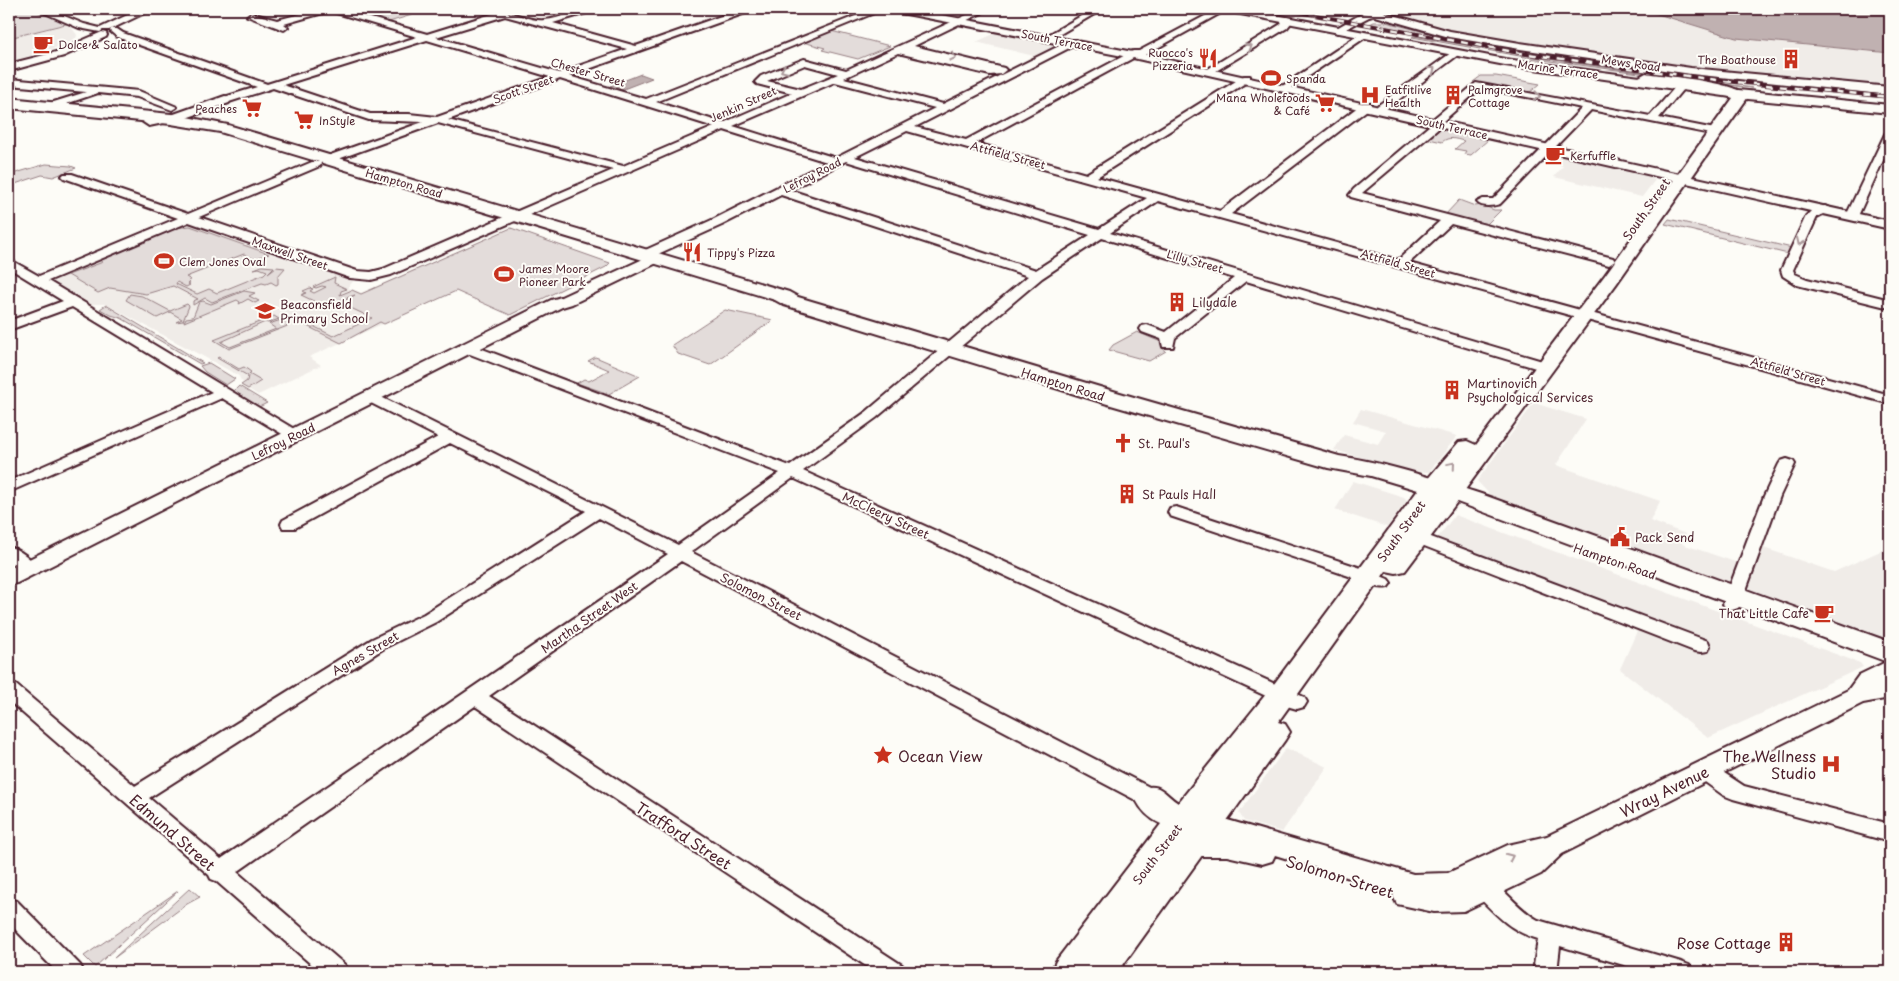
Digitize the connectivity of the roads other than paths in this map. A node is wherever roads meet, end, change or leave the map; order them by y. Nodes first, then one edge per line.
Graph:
1 (40, 9) edge
2 (148, 9) edge
3 (155, 9) edge
4 (330, 9) edge
5 (489, 9) edge
6 (590, 9) edge
7 (748, 9) edge
8 (880, 9) edge
9 (896, 9) edge
10 (907, 9) edge
11 (986, 9) edge
12 (1099, 9) edge
13 (1224, 9) edge
14 (1230, 9) edge
15 (1255, 9) edge
16 (1391, 9) edge
17 (1376, 12) junction
18 (504, 13) junction
19 (251, 16) dead end
20 (962, 20) junction
21 (1286, 20) junction
22 (542, 24) junction
23 (1340, 28) junction
24 (102, 31) junction
25 (1363, 35) junction
26 (426, 37) junction
27 (1048, 38) junction
28 (1073, 42) junction
29 (901, 48) junction
30 (636, 50) junction
31 (1455, 53) junction
32 (813, 54) dead end
33 (1136, 54) junction
34 (804, 62) junction
35 (9, 67) edge
36 (1210, 71) junction
37 (847, 73) junction
38 (558, 77) junction
39 (1646, 77) junction
40 (833, 78) junction
41 (55, 79) dead end
42 (1246, 79) junction
43 (11, 80) edge
44 (38, 85) junction
45 (270, 86) junction
46 (1680, 87) junction
47 (69, 88) junction
48 (1285, 88) junction
49 (100, 91) junction
50 (1890, 91) edge
51 (800, 92) junction
52 (1717, 92) joint
53 (9, 94) edge
54 (1758, 94) junction
55 (225, 100) junction
56 (1733, 101) junction
57 (647, 102) junction
58 (9, 104) edge
59 (1366, 106) junction
60 (1589, 106) junction
61 (48, 107) junction
62 (943, 107) junction
63 (1886, 107) edge
64 (1381, 108) junction
65 (9, 109) edge
66 (1890, 114) edge
67 (197, 117) junction
68 (1654, 118) dead end
69 (165, 119) junction
70 (437, 120) junction
71 (1437, 122) junction
72 (723, 126) junction
73 (905, 127) junction
74 (1711, 131) junction
75 (1890, 134) edge
76 (967, 144) junction
77 (1549, 147) junction
78 (842, 160) junction
79 (321, 162) junction
80 (622, 169) junction
81 (68, 176) dead end
82 (1677, 176) junction
83 (1089, 177) junction
84 (781, 191) junction
85 (1158, 196) junction
86 (1484, 202) dead end
87 (1825, 210) junction
88 (1223, 214) junction
89 (1852, 215) junction
90 (187, 218) junction
91 (511, 219) junction
92 (1448, 220) junction
93 (1890, 223) edge
94 (1100, 234) junction
95 (644, 259) junction
96 (1609, 261) junction
97 (9, 264) edge
98 (1401, 264) junction
99 (1037, 275) junction
100 (1244, 276) junction
101 (38, 281) junction
102 (73, 302) junction
103 (1890, 304) edge
104 (1577, 313) junction
105 (9, 326) edge
106 (1147, 329) dead end
107 (468, 348) junction
108 (949, 349) junction
109 (1537, 365) junction
110 (223, 392) junction
111 (370, 397) junction
112 (1890, 400) edge
113 (294, 436) junction
114 (449, 437) junction
115 (1787, 464) dead end
116 (792, 472) junction
117 (9, 487) edge
118 (1439, 495) junction
119 (598, 511) junction
120 (1176, 512) dead end
121 (289, 524) dead end
122 (1410, 533) junction
123 (9, 552) edge
124 (678, 554) junction
125 (29, 568) junction
126 (9, 578) edge
127 (1376, 580) junction
128 (1733, 600) junction
129 (1701, 646) dead end
130 (1890, 653) edge
131 (1890, 667) edge
132 (9, 690) edge
133 (1890, 690) edge
134 (1857, 696) junction
135 (475, 697) junction
136 (1290, 699) junction
137 (1705, 771) junction
138 (134, 797) junction
139 (1184, 814) junction
140 (1890, 833) edge
141 (219, 872) junction
142 (1478, 882) junction
143 (9, 908) edge
144 (1550, 934) junction
145 (1081, 968) edge
146 (72, 972) edge
147 (337, 972) edge
148 (894, 972) edge
149 (1545, 972) edge
150 (1681, 972) edge

1 - 24 street
2 - 24 street
3 - 24 street
4 - 19 street
4 - 26 street, Chester Street
5 - 18 street
6 - 22 street
7 - 30 street, Scott Street
8 - 57 street
9 - 20 street, South Terrace
10 - 20 street, South Terrace
11 - 20 street, Jenkin Street
12 - 27 street
13 - 33 street
14 - 21 street, Marine Terrace
15 - 23 street, Marine Terrace
16 - 17 street
17 - 23 street
17 - 50 street, Mews Road
18 - 22 street
18 - 26 street
20 - 27 street, South Terrace
20 - 29 street, Jenkin Street
21 - 23 street, Marine Terrace
36 -> 21 street
22 - 30 street
23 - 25 street, Marine Terrace
23 - 39 street, Marine Terrace
24 - 35 street
24 - 45 street
25 - 31 street, Marine Terrace
25 - 48 street
26 - 38 street, Chester Street
26 - 45 street
27 - 28 street, South Terrace
28 - 33 street, South Terrace
28 - 62 street, Lefroy Road
29 -> 29 street
29 - 37 street, Jenkin Street
30 - 38 street, Scott Street
31 - 46 street, Marine Terrace
64 -> 31 street
32 - 34 street
33 - 36 street, South Terrace
33 - 76 street
34 - 37 street
34 -> 51 street
36 - 42 street, South Terrace
37 - 40 street, Jenkin Street
38 - 57 street, Chester Street
38 - 70 street, Scott Street
39 - 54 street, Marine Terrace
39 - 56 main road
40 - 51 street, Jenkin Street
40 - 62 street
41 - 47 street
42 - 48 street, South Terrace
42 - 83 street
43 - 44 street
44 - 47 street
44 - 53 street
45 - 55 street
45 - 70 street
46 - 52 street, Marine Terrace
46 - 68 street
47 - 49 street
48 - 59 street, South Terrace
49 - 61 street
49 - 69 street
51 - 72 street, Jenkin Street
52 - 56 main road
54 - 56 main road
54 - 63 street, Marine Terrace
55 - 67 street
55 - 69 street
56 - 74 main road, South Street
57 - 72 street, Chester Street
58 - 61 main road, Hampton Road
59 - 64 street, South Terrace
59 - 71 street, South Terrace
59 - 88 street
71 -> 60 street
60 - 74 street
60 - 77 street
61 - 69 main road, Hampton Road
62 - 73 street, Lefroy Road
63 - 66 street
64 - 71 street, South Terrace
65 - 69 main road, Hampton Road
67 - 69 main road, Hampton Road
67 - 79 main road, Hampton Road
69 - 79 main road, Hampton Road
70 - 79 street, Scott Street
70 - 80 street
71 - 77 street, South Terrace
71 - 92 street
72 - 78 street, Chester Street
72 - 80 street, Jenkin Street
73 - 76 street, Attfield Street
73 - 78 street, Lefroy Road
74 - 82 main road, South Street
75 - 89 street
76 - 83 street, Attfield Street
77 - 82 street, South Terrace
77 - 86 street
78 - 84 street, Lefroy Road
78 - 94 street, Lilly Street
79 - 90 street, Scott Street
79 - 91 main road, Hampton Road
80 - 91 street, Jenkin Street
81 - 90 street, Maxwell Street
82 - 87 street, South Terrace
82 - 89 street, South Terrace
82 - 96 main road, South Street
82 - 104 main road, South Street
83 - 85 street, Attfield Street
84 - 95 street, Lefroy Road
84 - 99 street
85 - 88 street, Attfield Street
85 - 94 street, Martha Street West
87 - 89 street, South Terrace
87 -> 103 street
88 - 98 street, Attfield Street
89 - 93 street, South Terrace
90 - 91 street, Maxwell Street
90 - 101 street, Scott Street
91 - 95 main road, Hampton Road
92 - 96 street
92 - 98 street
94 - 99 street, Martha Street West
94 - 100 street, Lilly Street
95 - 107 street, Lefroy Road
95 - 108 main road, Hampton Road
96 - 104 main road, South Street
97 - 101 street
98 - 104 street, Attfield Street
99 - 108 street, Martha Street West
100 - 106 street
100 - 109 street, Lilly Street
101 - 102 street
102 - 105 street
102 - 110 street
104 - 109 main road, South Street
104 - 112 street, Attfield Street
107 - 111 street, Lefroy Road
107 - 116 street, McCleery Street
108 - 116 street, Martha Street West
108 - 118 main road, Hampton Road
109 - 118 main road, South Street
110 - 113 street
110 - 117 street
111 - 113 street, Lefroy Road
111 - 114 street, Solomon Street
113 - 125 street, Lefroy Road
114 - 119 street, Solomon Street
114 - 121 street
115 - 128 street
116 - 124 street, Martha Street West
116 - 136 street, McCleery Street
118 - 122 main road, South Street
118 - 128 main road, Hampton Road
119 - 124 street, Solomon Street
119 - 138 street, Agnes Street
120 - 127 street
122 - 127 main road, South Street
122 - 129 street
123 - 125 street
124 - 135 street, Martha Street West
124 - 139 street, Solomon Street
125 - 126 street, Lefroy Road
127 - 136 main road, South Street
128 - 130 main road, Hampton Road
128 - 131 main road, Hampton Road
131 - 134 street, Wray Avenue
132 - 138 street, Edmund Street
133 - 134 street, Wray Avenue
134 - 137 street, Wray Avenue
135 - 141 street, Martha Street West
135 - 148 street, Trafford Street
136 - 139 main road, South Street
136 - 139 main road, South Street
137 - 140 street
137 - 142 street, Wray Avenue
138 - 141 street, Edmund Street
139 - 142 street, Solomon Street
139 - 145 main road, South Street
141 - 147 street, Edmund Street
142 - 144 street
143 - 146 street
144 - 149 street
144 - 150 street

